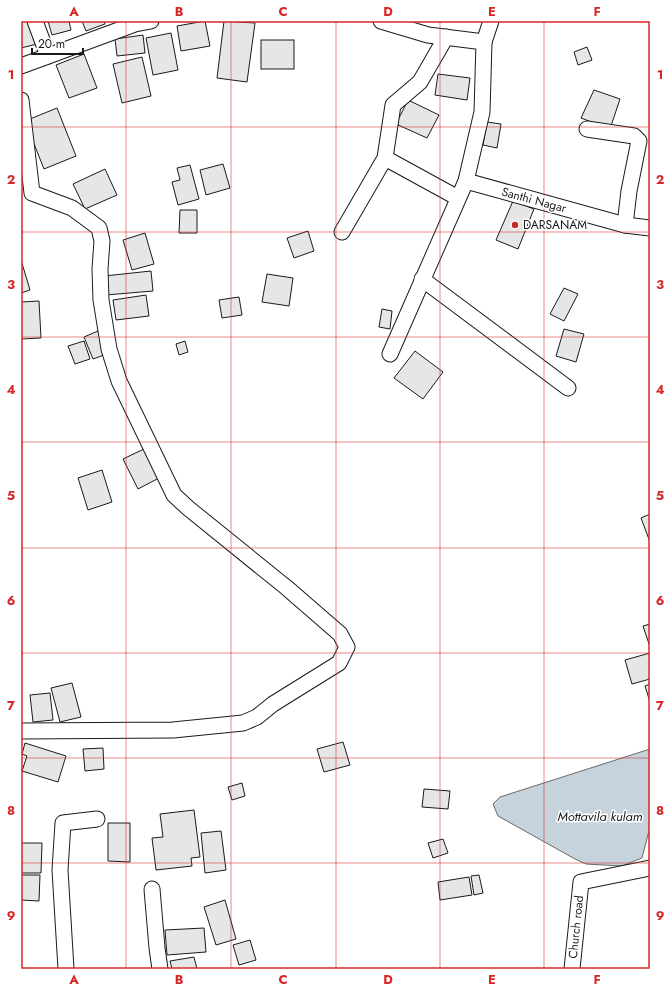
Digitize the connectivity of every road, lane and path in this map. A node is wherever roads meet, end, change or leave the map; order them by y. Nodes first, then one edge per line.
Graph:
1 (35, 21) edge
2 (151, 21) edge
3 (381, 21) edge
4 (491, 21) edge
5 (446, 37) junction
6 (484, 42) junction
7 (48, 56) junction
8 (21, 66) edge
9 (21, 100) edge
10 (587, 129) dead end
11 (385, 158) junction
12 (466, 181) junction
13 (458, 198) junction
14 (625, 225) junction
15 (650, 228) edge
16 (342, 232) dead end
17 (422, 279) junction
18 (390, 354) dead end
19 (568, 388) dead end
20 (21, 731) edge
21 (97, 819) dead end
22 (650, 868) edge
23 (152, 889) dead end
24 (66, 969) edge
25 (160, 969) edge
26 (569, 969) edge

1 - 7 street
2 - 7 street
3 - 5 street
4 - 6 street
5 - 6 street
5 - 11 street
6 - 12 street
7 - 8 street
9 - 20 street
10 - 14 street
11 - 13 street
11 - 16 street
12 - 13 street
12 - 14 street, Santhi Nagar
13 - 17 street
14 - 15 street, Santhi Nagar
17 - 18 street
17 - 19 street
21 - 24 street
22 - 26 street, Church road
23 - 25 street

